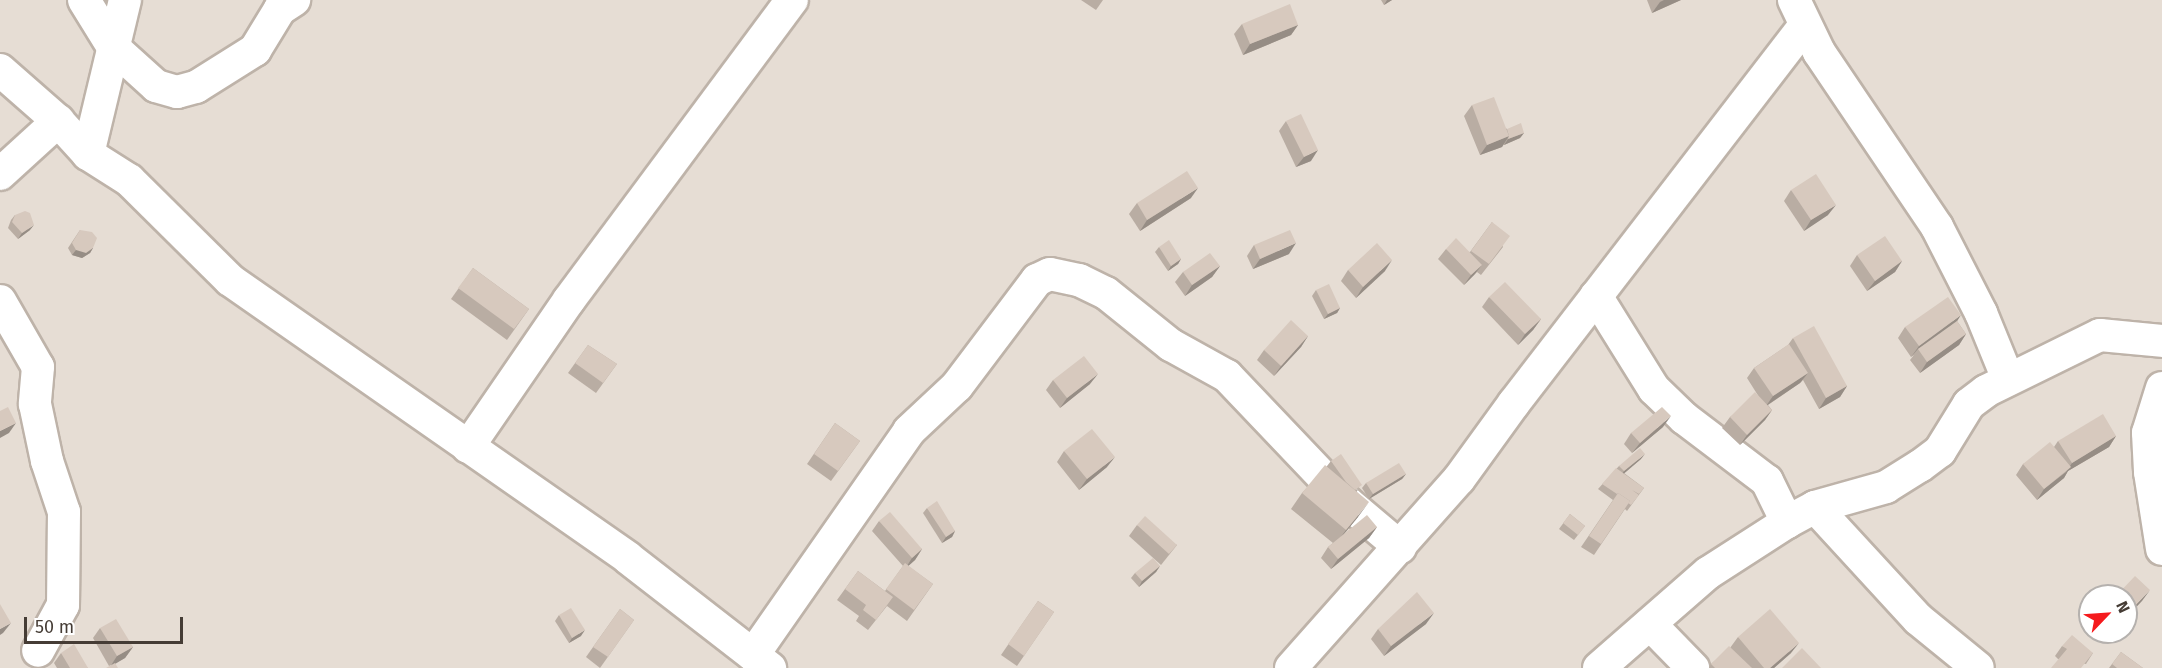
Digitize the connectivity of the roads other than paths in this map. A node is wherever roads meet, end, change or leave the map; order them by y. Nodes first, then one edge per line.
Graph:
1 (84, 0) edge
2 (125, 0) edge
3 (294, 0) edge
4 (792, 0) edge
5 (1799, 13) edge
6 (113, 47) junction
7 (0, 70) edge
8 (58, 121) junction
9 (88, 154) junction
10 (0, 174) edge
11 (1596, 296) junction
12 (0, 301) edge
13 (2162, 342) edge
14 (2008, 379) junction
15 (2162, 388) edge
16 (468, 447) junction
17 (1815, 507) junction
18 (1787, 522) junction
19 (1400, 547) junction
20 (2162, 549) edge
21 (1650, 624) junction
22 (38, 651) dead end
23 (761, 661) edge
24 (1291, 668) edge
25 (1599, 668) edge
26 (1692, 668) edge
27 (1978, 668) edge

1 - 6 street
2 - 6 street
3 - 6 street
4 - 16 street
5 - 11 street
5 - 14 street
6 - 9 street
7 - 8 street
8 - 9 street
8 - 10 street
9 - 16 street
11 - 18 street
11 - 19 street
12 - 22 street
13 - 14 street
14 - 17 street
15 - 20 street
16 - 23 street
17 - 18 street
17 - 27 street
18 - 21 street
19 - 23 street
19 - 24 street
21 - 25 street
21 - 26 street

